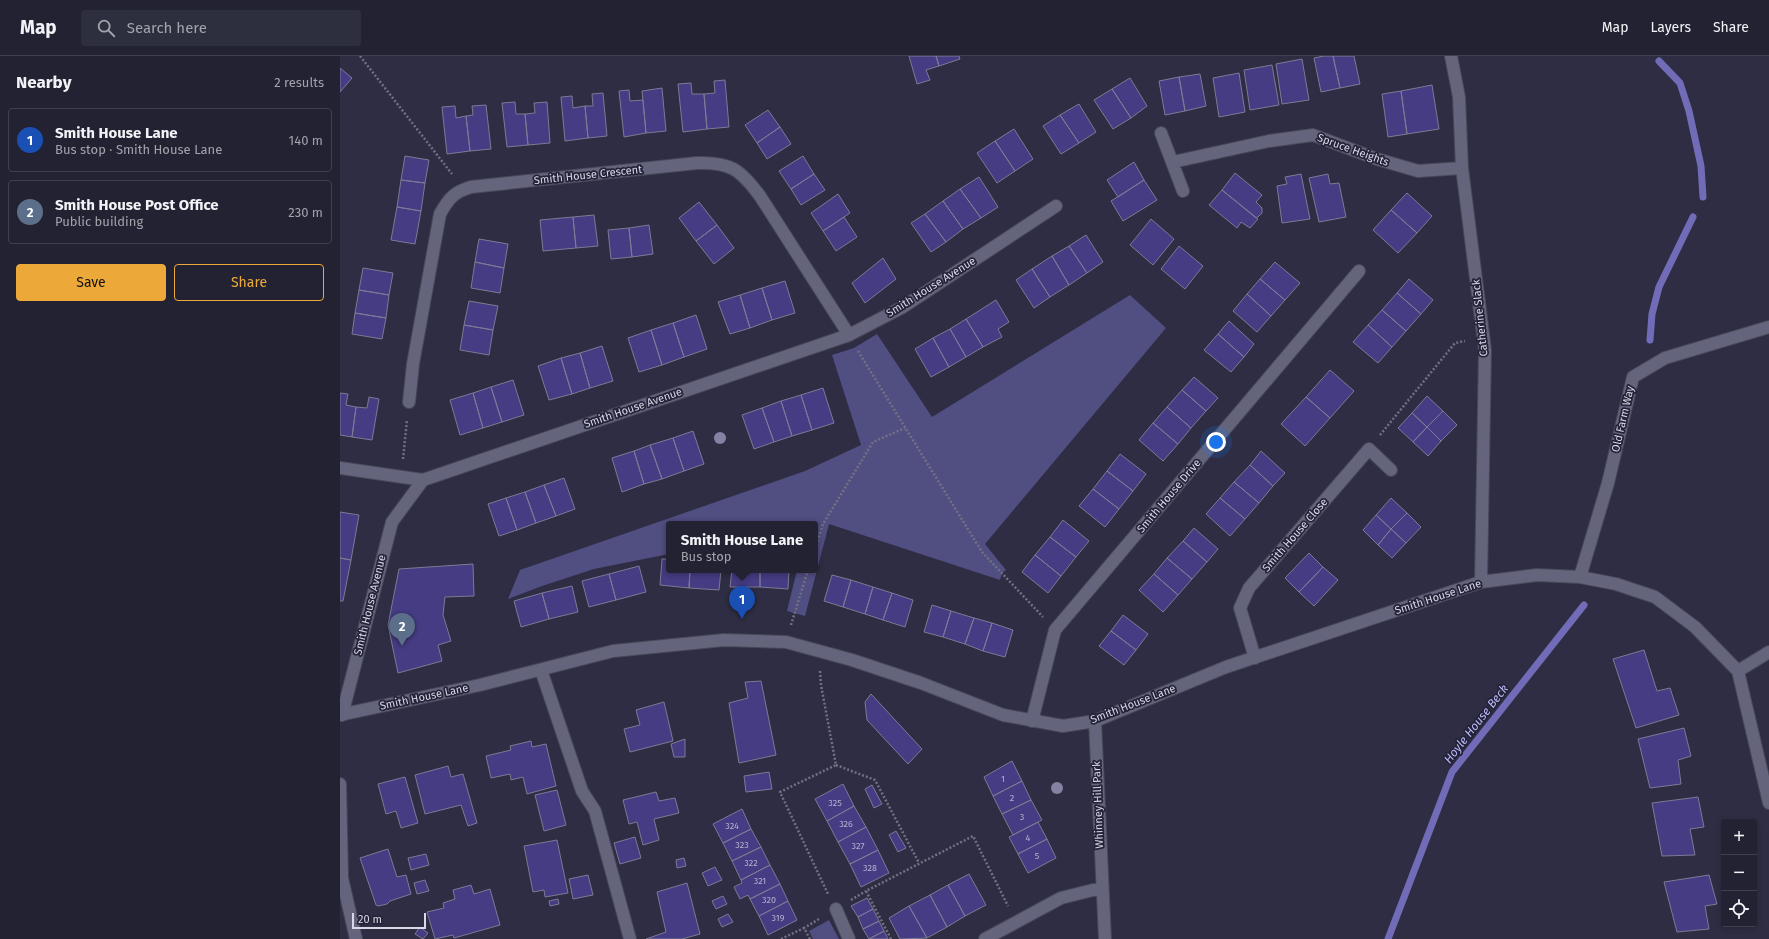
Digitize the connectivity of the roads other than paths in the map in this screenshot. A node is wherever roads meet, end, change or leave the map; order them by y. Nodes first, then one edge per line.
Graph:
1 (1451, 56) edge
2 (1161, 133) dead end
3 (1173, 162) junction
4 (1462, 168) junction
5 (1183, 191) dead end
6 (1056, 206) dead end
7 (1359, 271) dead end
8 (1769, 327) edge
9 (849, 335) junction
10 (409, 402) dead end
11 (340, 468) edge
12 (1391, 470) dead end
13 (423, 480) junction
14 (1580, 577) junction
15 (1481, 582) junction
16 (1769, 652) edge
17 (1255, 658) junction
18 (541, 670) junction
19 (1738, 671) junction
20 (341, 715) edge
21 (1032, 721) junction
22 (1094, 721) junction
23 (340, 784) edge
24 (1769, 804) edge
25 (1101, 888) junction
26 (836, 909) road end
27 (356, 939) edge
28 (630, 939) edge
29 (850, 939) edge
30 (985, 939) edge
31 (1105, 939) edge

1 - 4 street, Catherine Slack
2 - 3 street
3 - 4 street, Spruce Heights
3 - 5 street
4 - 15 street, Catherine Slack
6 - 9 street, Smith House Avenue
7 - 21 street, Smith House Drive
8 - 14 street, Old Farm Way
9 - 10 street, Smith House Crescent
9 - 13 street, Smith House Avenue
11 - 13 street
12 - 17 street, Smith House Close
13 - 20 street, Smith House Avenue
14 - 15 street, Smith House Lane
14 - 19 street, Smith House Lane
15 - 17 street, Smith House Lane
16 - 19 street
17 - 22 street, Smith House Lane
18 - 20 street, Smith House Lane
18 - 21 street, Smith House Lane
18 - 28 street
19 - 24 street
21 - 22 street, Smith House Lane
22 - 25 street, Whinney Hill Park
23 - 27 street
25 - 30 street
25 - 31 street, Whinney Hill Park
26 - 29 street

